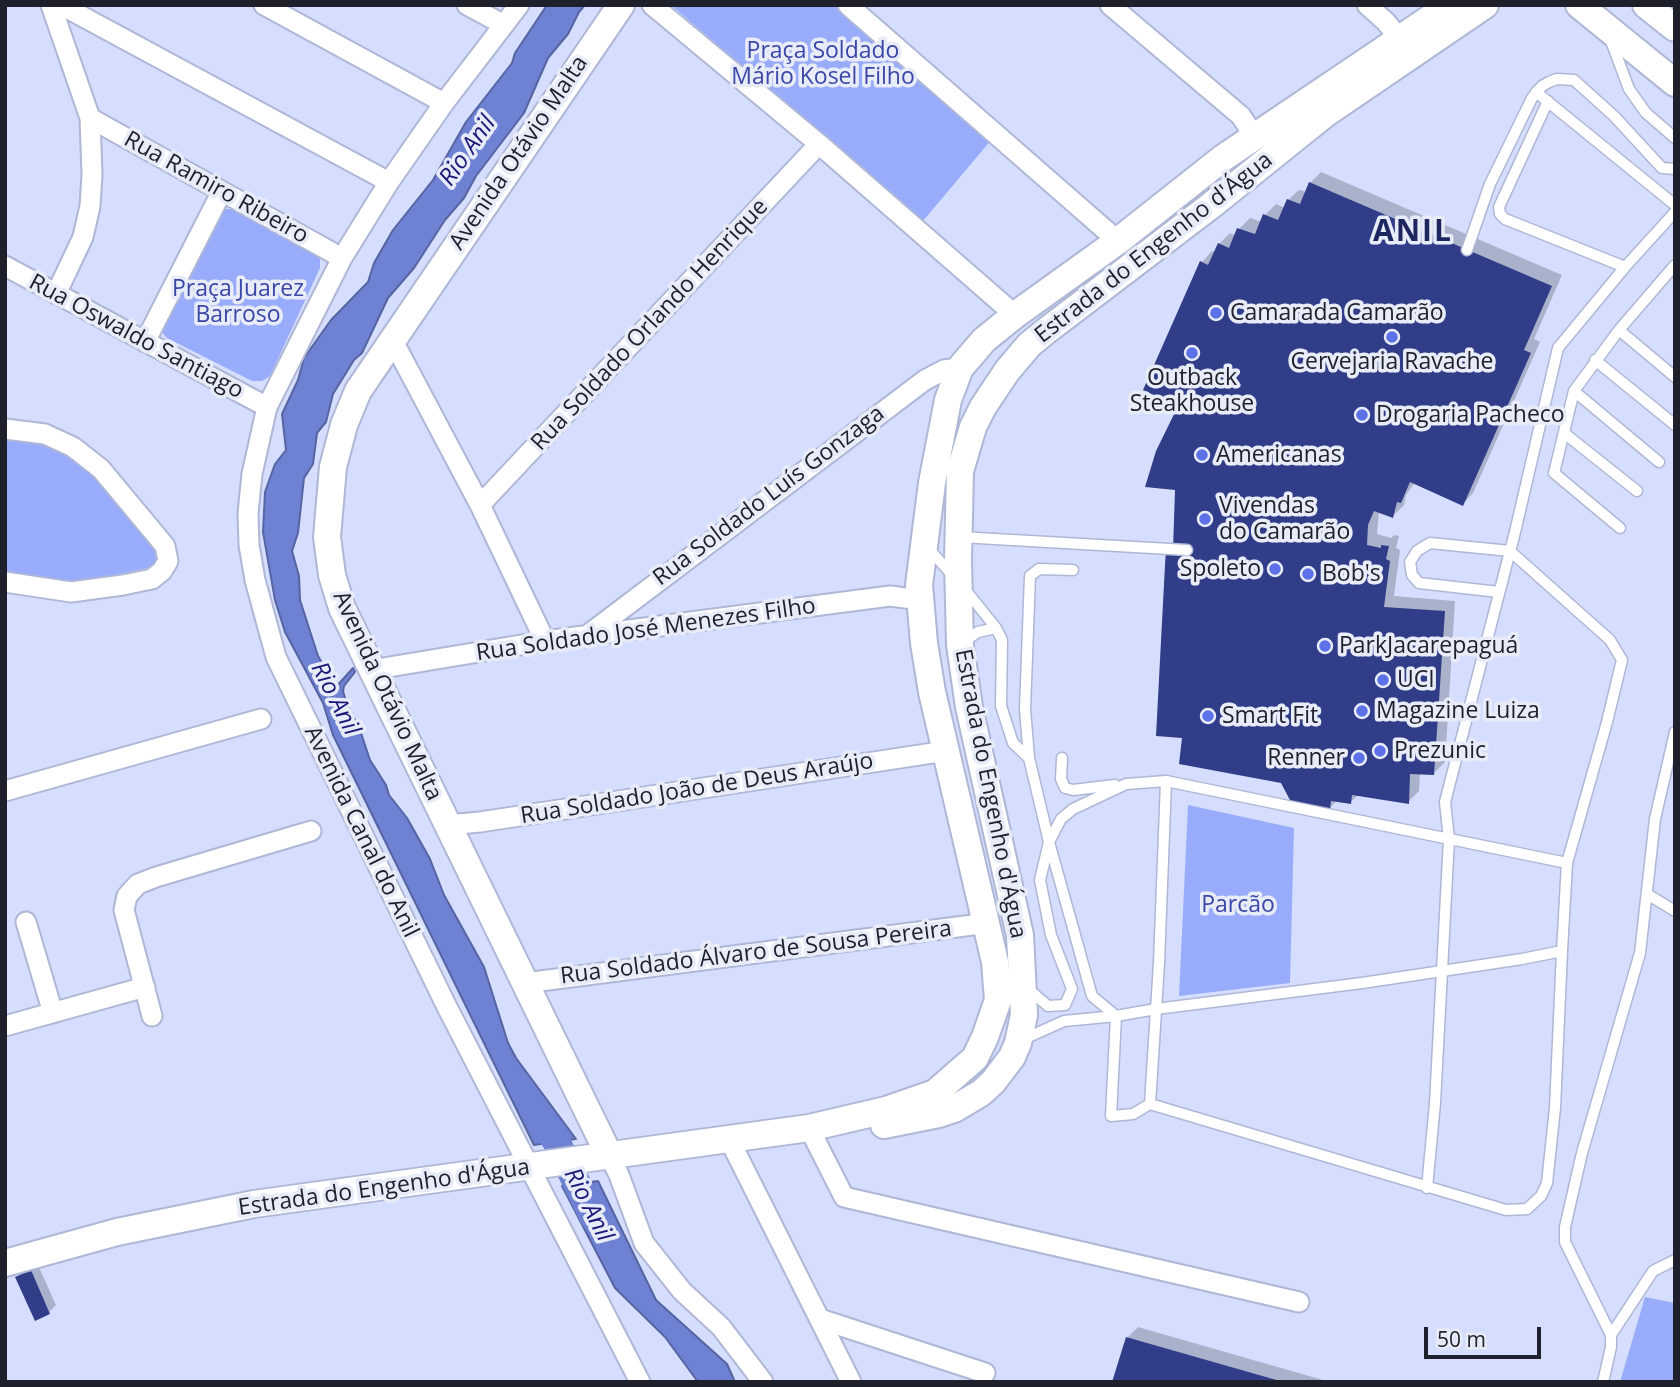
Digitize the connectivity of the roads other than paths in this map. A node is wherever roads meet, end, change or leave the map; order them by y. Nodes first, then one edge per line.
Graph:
1 (51, 5) edge
2 (61, 5) edge
3 (264, 5) edge
4 (467, 5) edge
5 (519, 5) edge
6 (621, 5) edge
7 (652, 5) edge
8 (848, 5) edge
9 (1110, 5) edge
10 (1367, 5) edge
11 (1450, 5) edge
12 (1485, 5) edge
13 (1579, 5) edge
14 (1646, 5) edge
15 (504, 25) junction
16 (1675, 28) edge
17 (1608, 30) junction
18 (1399, 38) junction
19 (1675, 83) edge
20 (1536, 92) junction
21 (1548, 101) junction
22 (444, 103) junction
23 (90, 118) junction
24 (1254, 136) junction
25 (1675, 138) edge
26 (819, 144) junction
27 (1675, 169) edge
28 (389, 182) junction
29 (221, 193) junction
30 (1675, 205) edge
31 (1675, 212) edge
32 (1118, 241) junction
33 (1467, 250) dead end
34 (342, 258) junction
35 (1675, 265) edge
36 (5, 266) edge
37 (1625, 267) junction
38 (56, 294) junction
39 (1015, 315) junction
40 (1619, 330) junction
41 (392, 339) junction
42 (145, 342) junction
43 (1595, 360) junction
44 (960, 368) junction
45 (1675, 377) edge
46 (1574, 391) junction
47 (267, 408) junction
48 (1675, 425) edge
49 (5, 429) edge
50 (1564, 433) junction
51 (1659, 462) dead end
52 (1637, 491) dead end
53 (480, 505) junction
54 (1620, 528) dead end
55 (959, 537) junction
56 (923, 543) junction
57 (1186, 550) dead end
58 (1510, 551) junction
59 (1073, 569) dead end
60 (5, 582) edge
61 (959, 583) junction
62 (1499, 592) junction
63 (921, 600) junction
64 (996, 628) junction
65 (585, 636) junction
66 (545, 641) junction
67 (960, 645) junction
68 (371, 670) junction
69 (261, 719) dead end
70 (1675, 732) edge
71 (946, 751) junction
72 (1029, 758) junction
73 (1062, 758) dead end
74 (984, 777) junction
75 (1166, 780) junction
76 (1126, 784) junction
77 (5, 791) edge
78 (447, 825) junction
79 (311, 831) dead end
80 (1449, 839) junction
81 (1049, 842) junction
82 (1567, 863) junction
83 (1647, 894) junction
84 (1675, 911) edge
85 (26, 922) dead end
86 (988, 923) junction
87 (1562, 951) junction
88 (1442, 971) junction
89 (525, 983) junction
90 (1024, 985) junction
91 (145, 987) junction
92 (1156, 1009) junction
93 (53, 1013) junction
94 (152, 1016) dead end
95 (1116, 1016) junction
96 (5, 1026) edge
97 (1018, 1043) junction
98 (1150, 1104) junction
99 (809, 1128) junction
100 (729, 1139) junction
101 (604, 1158) junction
102 (536, 1167) junction
103 (1427, 1188) junction
104 (1675, 1260) edge
105 (5, 1264) edge
106 (1299, 1301) dead end
107 (820, 1320) junction
108 (1611, 1335) junction
109 (985, 1373) dead end
110 (640, 1382) edge
111 (762, 1382) edge
112 (851, 1382) edge
113 (1603, 1382) edge

1 - 23 street
2 - 28 street
3 - 22 street
4 - 15 street
5 - 15 street, Avenida Canal do Anil
6 - 41 street, Avenida Otávio Malta
7 - 26 street
8 - 32 street
9 - 24 street
10 - 18 street
11 - 18 street, Estrada do Engenho d'Água
12 - 55 street, Estrada do Engenho d'Água
13 - 17 street
14 - 16 street
15 - 22 street, Avenida Canal do Anil
17 - 19 street
17 - 25 lane
18 - 24 street, Estrada do Engenho d'Água
20 - 21 lane
20 - 27 lane
20 - 33 lane
21 - 30 lane
21 - 37 lane
22 - 28 street, Avenida Canal do Anil
23 - 29 street, Rua Ramiro Ribeiro
23 - 38 street
24 - 32 street, Estrada do Engenho d'Água
26 - 39 street
26 - 53 street, Rua Soldado Orlando Henrique
28 - 34 street, Avenida Canal do Anil
29 - 34 street, Rua Ramiro Ribeiro
29 - 42 street
31 - 37 lane
32 - 39 street, Estrada do Engenho d'Água
34 - 47 street, Avenida Canal do Anil
35 - 40 lane
36 - 38 street, Rua Oswaldo Santiago
37 - 58 lane
38 - 42 street, Rua Oswaldo Santiago
39 - 44 street, Estrada do Engenho d'Água
40 - 43 lane
40 - 45 lane
41 - 53 street
41 - 68 street, Avenida Otávio Malta
42 - 47 street, Rua Oswaldo Santiago
43 - 46 lane
43 - 48 lane
44 - 56 street, Estrada do Engenho d'Água
44 - 65 street, Rua Soldado Luís Gonzaga
46 - 50 lane
46 - 51 lane
47 - 102 street, Avenida Canal do Anil
49 - 60 street
50 - 52 lane
50 - 54 lane
53 - 66 street
55 - 57 lane
55 - 61 street, Estrada do Engenho d'Água
56 - 61 lane
56 - 63 street, Estrada do Engenho d'Água
58 - 62 lane
58 - 62 lane
58 - 82 lane
59 - 72 lane
61 - 64 lane
61 - 67 street, Estrada do Engenho d'Água
62 - 80 lane
63 - 65 street, Rua Soldado José Menezes Filho
63 - 71 street, Estrada do Engenho d'Água
63 - 74 street
64 - 67 lane
64 - 72 lane
65 - 66 street, Rua Soldado José Menezes Filho
66 - 68 street, Rua Soldado José Menezes Filho
67 - 74 street, Estrada do Engenho d'Água
68 - 78 street, Avenida Otávio Malta
69 - 77 street
70 - 83 lane
71 - 78 street, Rua Soldado João de Deus Araújo
71 - 86 street, Estrada do Engenho d'Água
72 - 81 lane
73 - 76 lane
74 - 90 street, Estrada do Engenho d'Água
75 - 76 lane
75 - 80 lane
75 - 92 lane
76 - 81 lane
78 - 89 street, Avenida Otávio Malta
79 - 91 street
80 - 82 lane
80 - 88 lane
81 - 90 lane
81 - 95 lane
82 - 87 lane
83 - 84 lane
83 - 108 lane
85 - 93 street
86 - 89 street, Rua Soldado Álvaro de Sousa Pereira
86 - 99 street, Estrada do Engenho d'Água
87 - 88 lane
87 - 103 lane
88 - 92 lane
88 - 103 lane
89 - 101 street, Avenida Otávio Malta
90 - 97 street, Estrada do Engenho d'Água
91 - 93 street
91 - 94 street
92 - 95 lane
92 - 98 lane
93 - 96 street
95 - 97 lane
95 - 98 lane
97 - 99 street, Estrada do Engenho d'Água
98 - 103 lane
99 - 100 street, Estrada do Engenho d'Água
99 - 106 street
100 - 101 street, Estrada do Engenho d'Água
100 - 107 street
101 - 102 street, Estrada do Engenho d'Água
101 - 111 street, Avenida Otávio Malta
102 - 105 street, Estrada do Engenho d'Água
102 - 110 street, Avenida Canal do Anil
104 - 108 lane
107 - 109 street
107 - 112 street
108 - 113 lane

